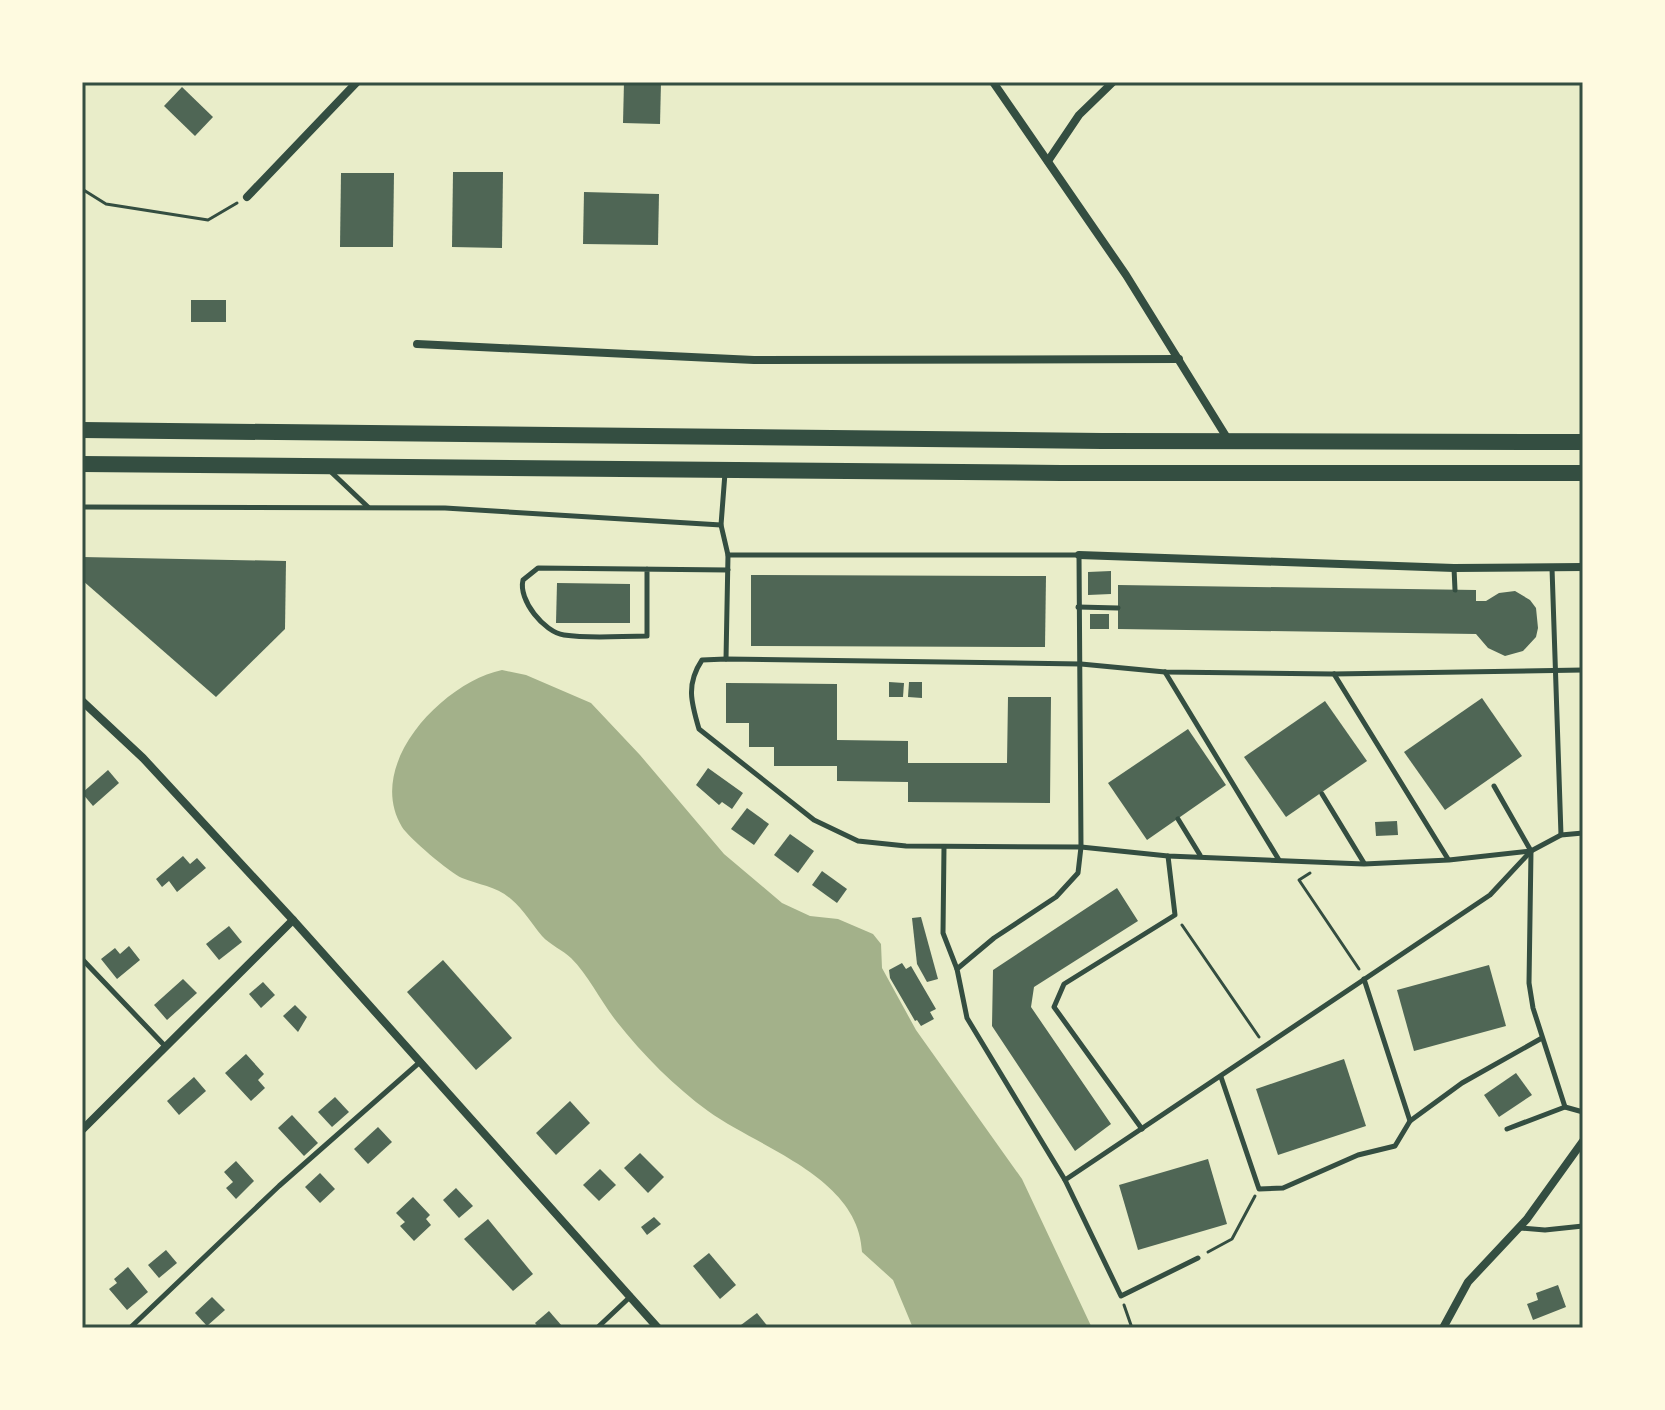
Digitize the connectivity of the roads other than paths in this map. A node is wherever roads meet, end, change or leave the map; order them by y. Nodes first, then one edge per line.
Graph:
1 (357, 82) edge
2 (993, 82) edge
3 (1113, 82) edge
4 (1048, 161) junction
5 (247, 197) road end
6 (417, 344) dead end
7 (1179, 359) junction
8 (82, 430) edge
9 (1230, 442) junction
10 (1583, 442) edge
11 (82, 464) edge
12 (326, 467) junction
13 (726, 469) junction
14 (1583, 473) edge
15 (82, 507) edge
16 (369, 508) junction
17 (721, 525) junction
18 (728, 555) junction
19 (1079, 555) junction
20 (1552, 567) junction
21 (1583, 567) edge
22 (1454, 568) junction
23 (647, 569) junction
24 (728, 570) junction
25 (1455, 590) dead end
26 (1078, 607) junction
27 (1118, 608) dead end
28 (726, 659) junction
29 (1081, 664) junction
30 (1556, 670) junction
31 (1583, 670) edge
32 (1165, 672) junction
33 (1333, 674) junction
34 (82, 701) edge
35 (1494, 786) dead end
36 (1322, 794) dead end
37 (1178, 819) dead end
38 (1583, 833) edge
39 (1561, 835) junction
40 (944, 847) junction
41 (1081, 847) junction
42 (1531, 851) junction
43 (1201, 855) junction
44 (1168, 856) junction
45 (1449, 860) junction
46 (1279, 861) junction
47 (1364, 864) junction
48 (293, 920) junction
49 (82, 959) edge
50 (957, 969) junction
51 (1364, 979) junction
52 (1542, 1038) junction
53 (165, 1047) junction
54 (421, 1061) junction
55 (1221, 1077) junction
56 (1565, 1107) junction
57 (1583, 1112) edge
58 (1410, 1121) junction
59 (1142, 1129) junction
60 (1507, 1129) dead end
61 (82, 1130) edge
62 (1583, 1141) edge
63 (1065, 1180) junction
64 (1583, 1226) edge
65 (1519, 1228) junction
66 (1198, 1258) road end
67 (632, 1295) junction
68 (130, 1328) edge
69 (597, 1328) edge
70 (658, 1328) edge
71 (1443, 1328) edge

1 - 5 street
2 - 4 street
3 - 4 street
4 - 7 street
6 - 7 street
7 - 9 street
8 - 9 highway
9 - 10 highway
11 - 12 highway
12 - 13 highway
12 - 16 lane
13 - 14 highway
13 - 17 lane
15 - 16 lane
16 - 17 lane
17 - 18 lane
18 - 19 lane
18 - 24 lane
19 - 22 street
19 - 26 lane
20 - 21 street
20 - 22 street
20 - 30 lane
22 - 25 lane
23 - 23 lane
23 - 24 lane
24 - 28 lane
26 - 27 lane
26 - 29 lane
28 - 29 lane
28 - 40 lane
29 - 32 lane
29 - 41 lane
30 - 31 lane
30 - 33 lane
30 - 39 lane
32 - 33 lane
32 - 46 lane
33 - 45 lane
34 - 48 street
35 - 42 lane
36 - 47 lane
37 - 43 lane
38 - 39 lane
39 - 42 lane
40 - 41 lane
40 - 50 lane
41 - 44 lane
41 - 50 lane
42 - 45 lane
42 - 51 lane
42 - 52 lane
43 - 44 lane
43 - 46 lane
44 - 59 lane
45 - 47 lane
46 - 47 lane
48 - 53 street
48 - 54 street
49 - 53 lane
50 - 63 lane
51 - 55 lane
51 - 58 lane
52 - 56 lane
52 - 58 lane
53 - 61 street
54 - 67 street
54 - 68 lane
55 - 58 lane
55 - 59 lane
56 - 57 lane
56 - 60 lane
59 - 63 lane
62 - 65 street
63 - 66 lane
64 - 65 lane
65 - 71 street
67 - 69 lane
67 - 70 street

